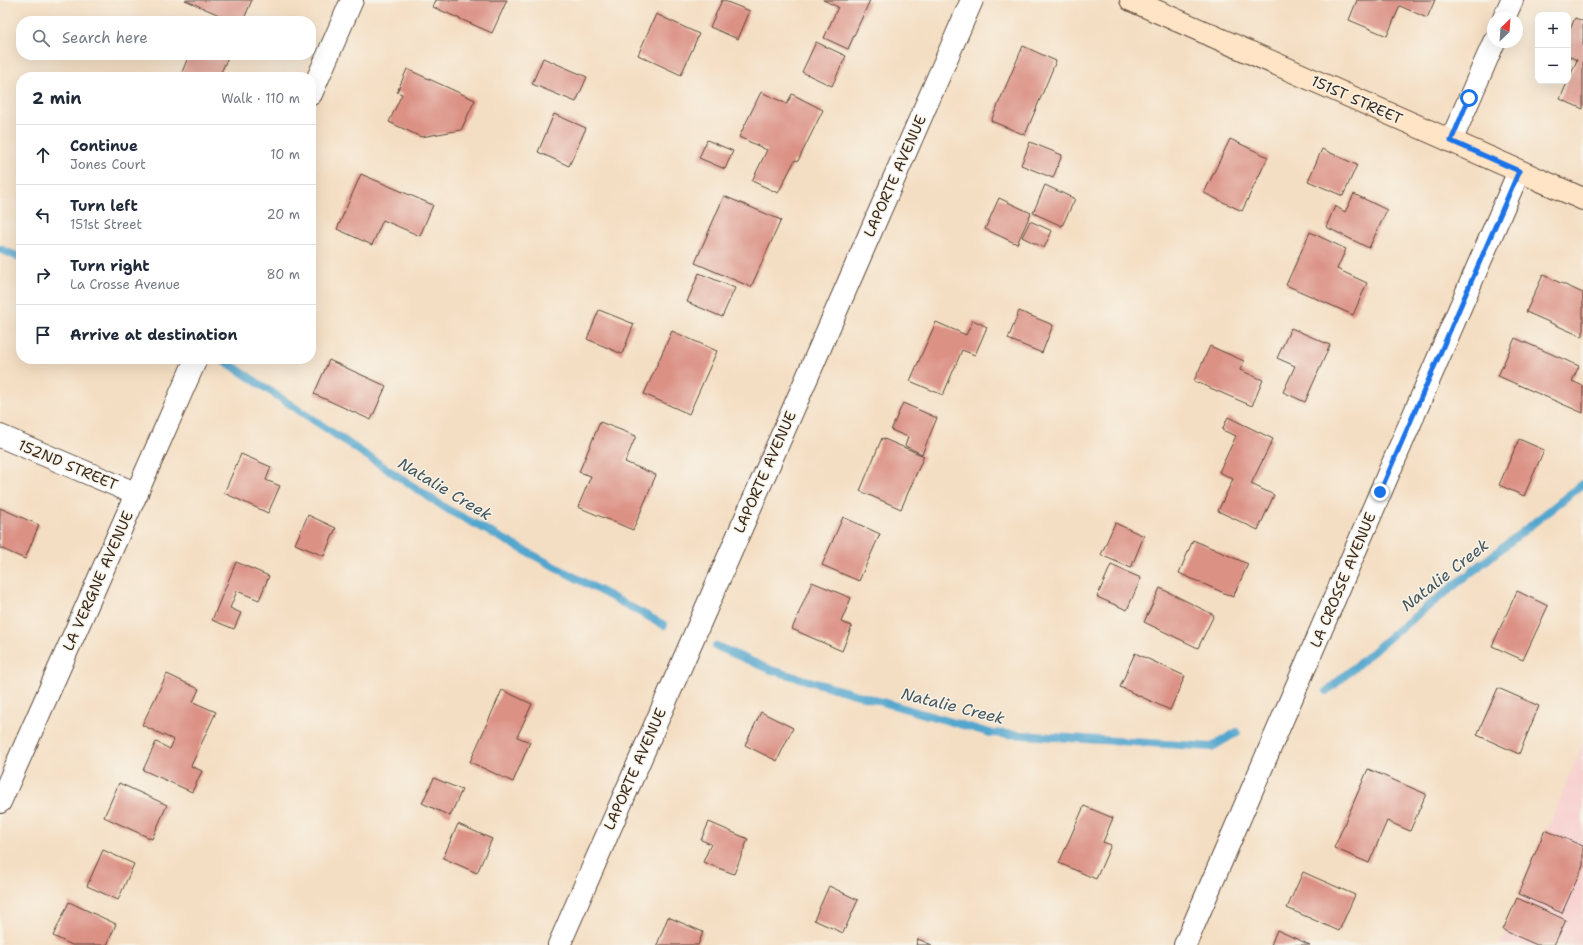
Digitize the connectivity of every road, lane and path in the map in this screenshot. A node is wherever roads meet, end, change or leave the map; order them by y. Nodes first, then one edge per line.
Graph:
1 (352, 0) edge
2 (972, 0) edge
3 (1132, 0) edge
4 (1512, 0) edge
5 (1507, 12) edge
6 (1491, 48) edge
7 (316, 83) edge
8 (1451, 141) junction
9 (1519, 171) junction
10 (1583, 199) edge
11 (194, 364) edge
12 (0, 436) edge
13 (137, 494) junction
14 (0, 802) edge
15 (559, 945) edge
16 (1185, 945) edge

1 - 7 street
2 - 15 street, LAPORTE AVENUE
3 - 8 street, 151ST STREET
4 - 5 street
6 - 8 street
8 - 9 street, 151ST STREET
9 - 10 street, 151ST STREET
9 - 16 street, LA CROSSE AVENUE
11 - 13 street, LA VERGNE AVENUE
12 - 13 street, 152ND STREET
13 - 14 street, LA VERGNE AVENUE

